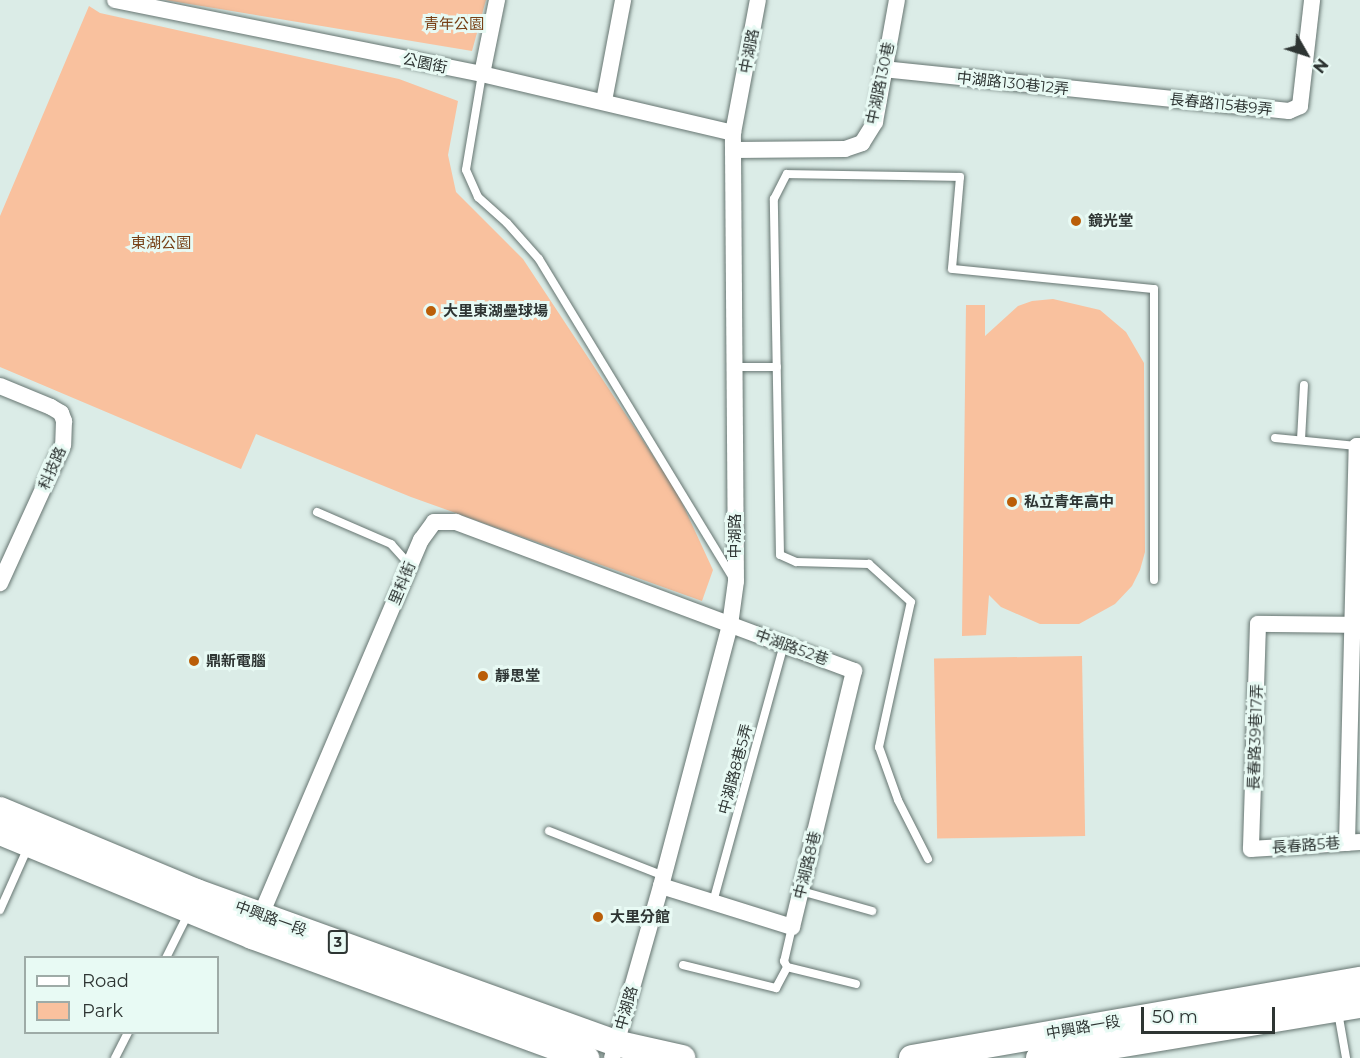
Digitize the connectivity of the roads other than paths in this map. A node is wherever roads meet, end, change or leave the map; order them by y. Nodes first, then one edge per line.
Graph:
1 (115, 0) edge
2 (497, 0) edge
3 (623, 0) edge
4 (758, 0) edge
5 (897, 0) edge
6 (1312, 0) edge
7 (883, 69) junction
8 (482, 74) junction
9 (1142, 96) joint
10 (604, 101) junction
11 (734, 141) junction
12 (734, 367) junction
13 (777, 367) junction
14 (1304, 385) dead end
15 (0, 386) edge
16 (1275, 438) dead end
17 (1301, 440) junction
18 (1358, 446) edge
19 (317, 512) dead end
20 (410, 565) junction
21 (1154, 580) dead end
22 (736, 581) junction
23 (0, 583) edge
24 (730, 625) junction
25 (1356, 625) edge
26 (784, 644) junction
27 (854, 671) joint
28 (0, 810) edge
29 (549, 831) dead end
30 (0, 832) edge
31 (1354, 842) edge
32 (29, 844) junction
33 (1251, 849) joint
34 (928, 859) dead end
35 (662, 881) junction
36 (801, 891) junction
37 (193, 901) junction
38 (713, 902) junction
39 (0, 910) edge
40 (872, 911) dead end
41 (257, 925) junction
42 (792, 927) junction
43 (166, 956) edge
44 (683, 965) dead end
45 (787, 967) junction
46 (1360, 980) edge
47 (856, 984) dead end
48 (1349, 1006) edge
49 (127, 1034) edge
50 (1137, 1037) junction
51 (614, 1051) edge
52 (995, 1051) edge
53 (115, 1058) edge
54 (586, 1058) edge
55 (682, 1058) edge
56 (912, 1058) edge
57 (1039, 1058) edge
58 (1346, 1058) edge

1 - 8 street, 公園街
2 - 8 street
3 - 10 street
4 - 11 street, 中湖路
5 - 7 street, 中湖路130巷
6 - 9 street, 長春路115巷9弄
7 - 9 street, 中湖路130巷12弄
7 - 11 street, 中湖路130巷
8 - 10 street, 公園街
8 - 22 lane
10 - 11 street, 公園街
11 - 12 street, 中湖路
12 - 13 lane
12 - 22 street, 中湖路
13 - 21 lane
13 - 34 lane
14 - 17 lane
15 - 23 street, 科技路
16 - 17 lane
17 - 18 lane
18 - 25 street
19 - 20 lane
20 - 24 street, 里科街
20 - 41 street, 里科街
22 - 24 street, 中湖路
24 - 26 street, 中湖路52巷
24 - 35 street, 中湖路
25 - 31 street
25 - 33 street, 長春路39巷17弄
26 - 27 street, 中湖路52巷
26 - 38 lane, 中湖路8巷5弄
27 - 36 street, 中湖路8巷
28 - 37 main road, 中興路一段 / 3
29 - 35 lane
30 - 32 main road, 中興路一段 / 3
31 - 33 street, 長春路5巷
32 - 37 main road, 中興路一段 / 3
32 - 39 lane
35 - 38 street
35 - 51 street, 中湖路
36 - 40 lane
36 - 42 street, 中湖路8巷
37 - 41 main road, 中興路一段 / 3
37 - 43 lane
38 - 42 street
41 - 51 main road, 中興路一段 / 3
41 - 54 main road, 中興路一段 / 3
42 - 45 lane
44 - 45 lane
45 - 47 lane
46 - 50 main road, 中興路一段
48 - 50 main road, 中興路一段
48 - 58 lane
49 - 53 lane
50 - 52 main road, 中興路一段
50 - 57 main road, 中興路一段
51 - 55 main road, 中興路一段 / 3
52 - 56 main road, 中興路一段

